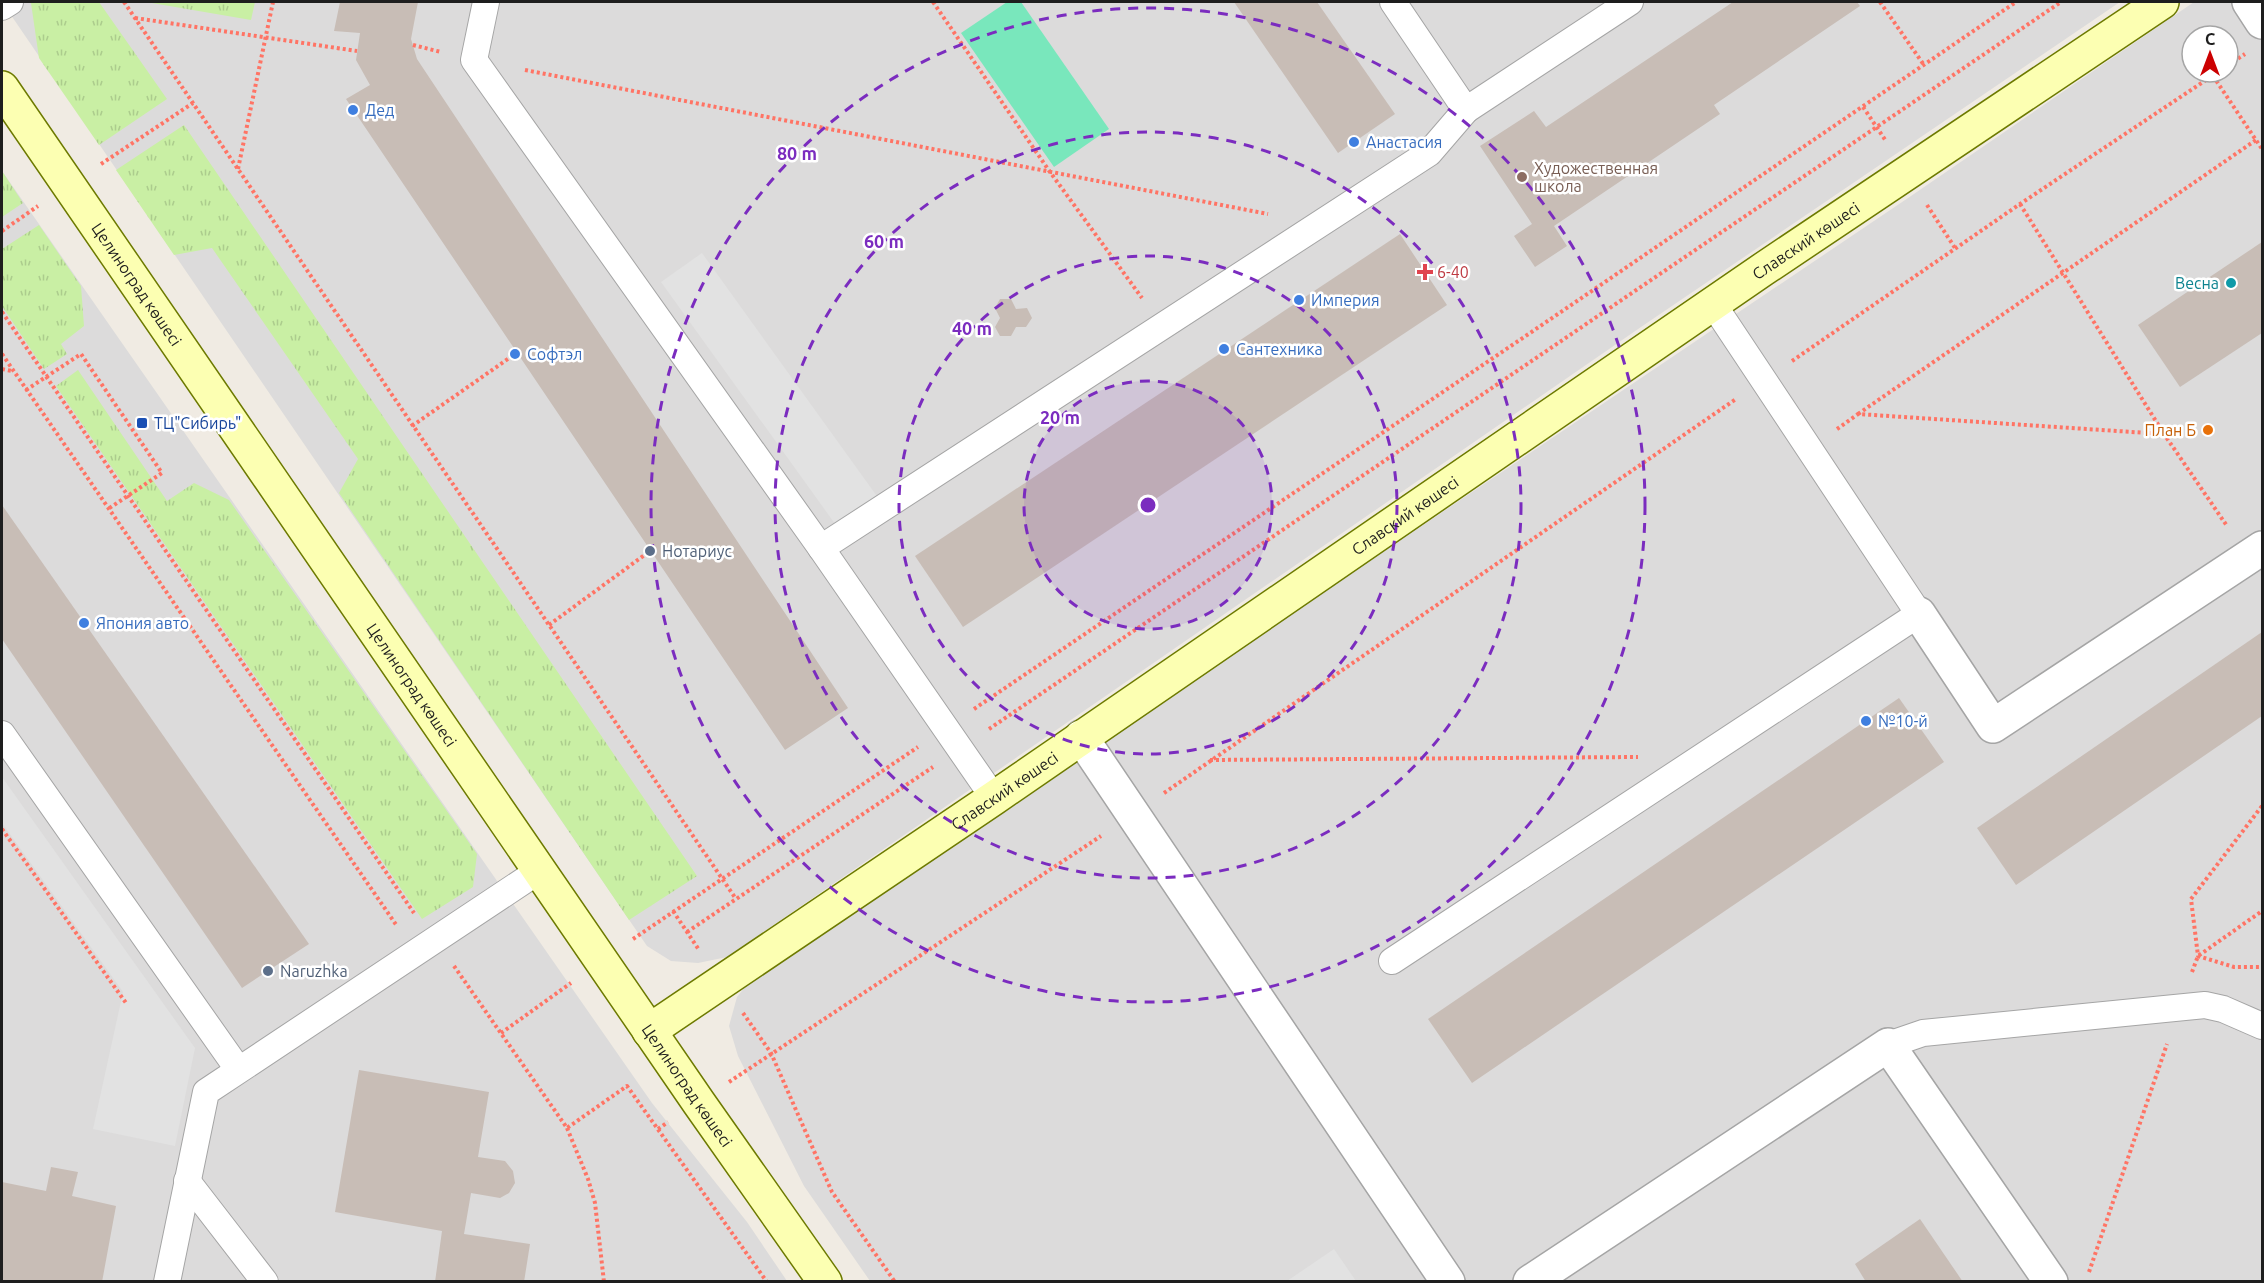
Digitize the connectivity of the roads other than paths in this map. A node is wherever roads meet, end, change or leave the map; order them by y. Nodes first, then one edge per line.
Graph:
1 (10, 2) edge
2 (486, 2) edge
3 (1394, 2) edge
4 (1630, 2) edge
5 (2162, 2) edge
6 (2249, 2) edge
7 (2, 8) edge
8 (2262, 22) edge
9 (7, 109) edge
10 (1466, 110) junction
11 (1713, 304) junction
12 (821, 548) junction
13 (2255, 553) edge
14 (1918, 614) junction
15 (2, 734) edge
16 (1081, 737) junction
17 (994, 798) junction
18 (540, 870) junction
19 (1392, 961) dead end
20 (2262, 1026) edge
21 (649, 1031) junction
22 (1888, 1045) junction
23 (238, 1069) junction
24 (188, 1181) junction
25 (167, 1281) edge
26 (265, 1281) edge
27 (825, 1281) edge
28 (1448, 1281) edge
29 (1530, 1281) edge
30 (2051, 1281) edge

1 - 7 lane
2 - 12 lane
3 - 10 lane
4 - 10 lane
5 - 11 street, Славский көшесі
6 - 8 street
9 - 18 street, Целиноград көшесі
10 - 12 lane
11 - 14 lane
11 - 16 street, Славский көшесі
12 - 17 lane
13 - 14 street
14 - 19 lane
15 - 23 lane
16 - 17 street, Славский көшесі
16 - 28 street
17 - 21 street, Славский көшесі
18 - 21 street, Целиноград көшесі
18 - 23 lane
20 - 22 lane
21 - 27 street, Целиноград көшесі
22 - 29 street
22 - 30 street
23 - 24 lane
24 - 25 lane
24 - 26 lane

